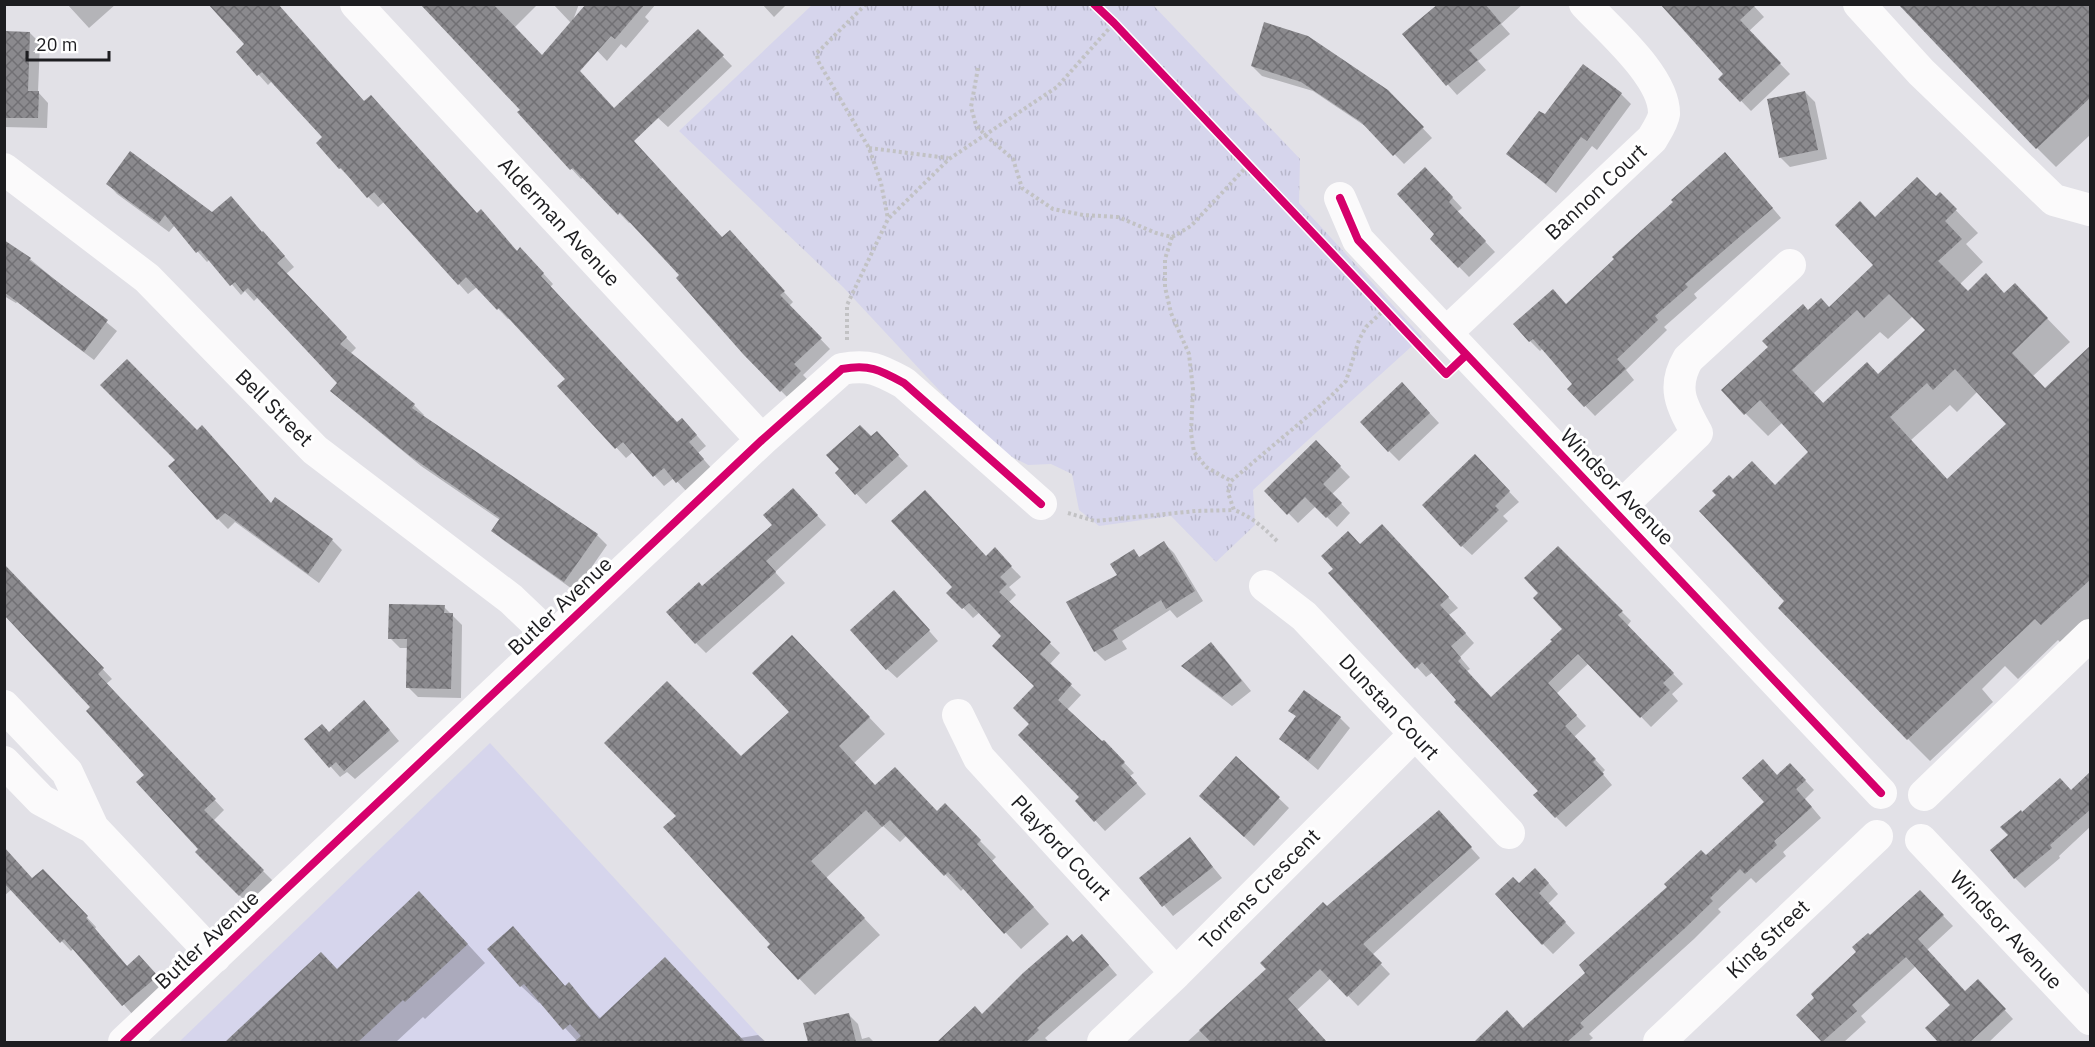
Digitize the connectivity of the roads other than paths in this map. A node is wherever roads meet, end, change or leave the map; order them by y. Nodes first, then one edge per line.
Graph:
1 (1585, 4) edge
2 (1859, 4) edge
3 (362, 7) edge
4 (4, 170) edge
5 (1340, 198) dead end
6 (2091, 210) edge
7 (1790, 265) dead end
8 (1446, 333) junction
9 (762, 440) junction
10 (1041, 504) dead end
11 (1615, 512) junction
12 (1265, 586) dead end
13 (2091, 635) edge
14 (552, 638) junction
15 (4, 705) edge
16 (958, 715) dead end
17 (1414, 735) junction
18 (4, 762) edge
19 (1881, 793) junction
20 (1924, 795) junction
21 (93, 828) junction
22 (1509, 833) dead end
23 (1877, 836) junction
24 (1921, 840) junction
25 (215, 957) junction
26 (1176, 973) junction
27 (2091, 1019) edge
28 (124, 1042) edge
29 (1103, 1042) edge
30 (1659, 1042) edge

1 - 8 street, Bannon Court
2 - 6 street
3 - 9 street, Alderman Avenue
4 - 14 street, Bell Street
5 - 8 street, Windsor Avenue
7 - 11 street
8 - 11 street, Windsor Avenue
9 - 10 street, Butler Avenue
9 - 14 street, Butler Avenue
11 - 19 street, Windsor Avenue
12 - 17 street, Dunstan Court
13 - 20 street
14 - 25 street, Butler Avenue
15 - 21 street
16 - 26 street, Playford Court
17 - 22 street, Dunstan Court
17 - 26 street, Torrens Crescent
18 - 21 street
19 - 20 street
19 - 23 street
20 - 24 street
21 - 25 street
23 - 24 street
23 - 30 street, King Street
24 - 27 street, Windsor Avenue
25 - 28 street, Butler Avenue
26 - 29 street, Torrens Crescent

